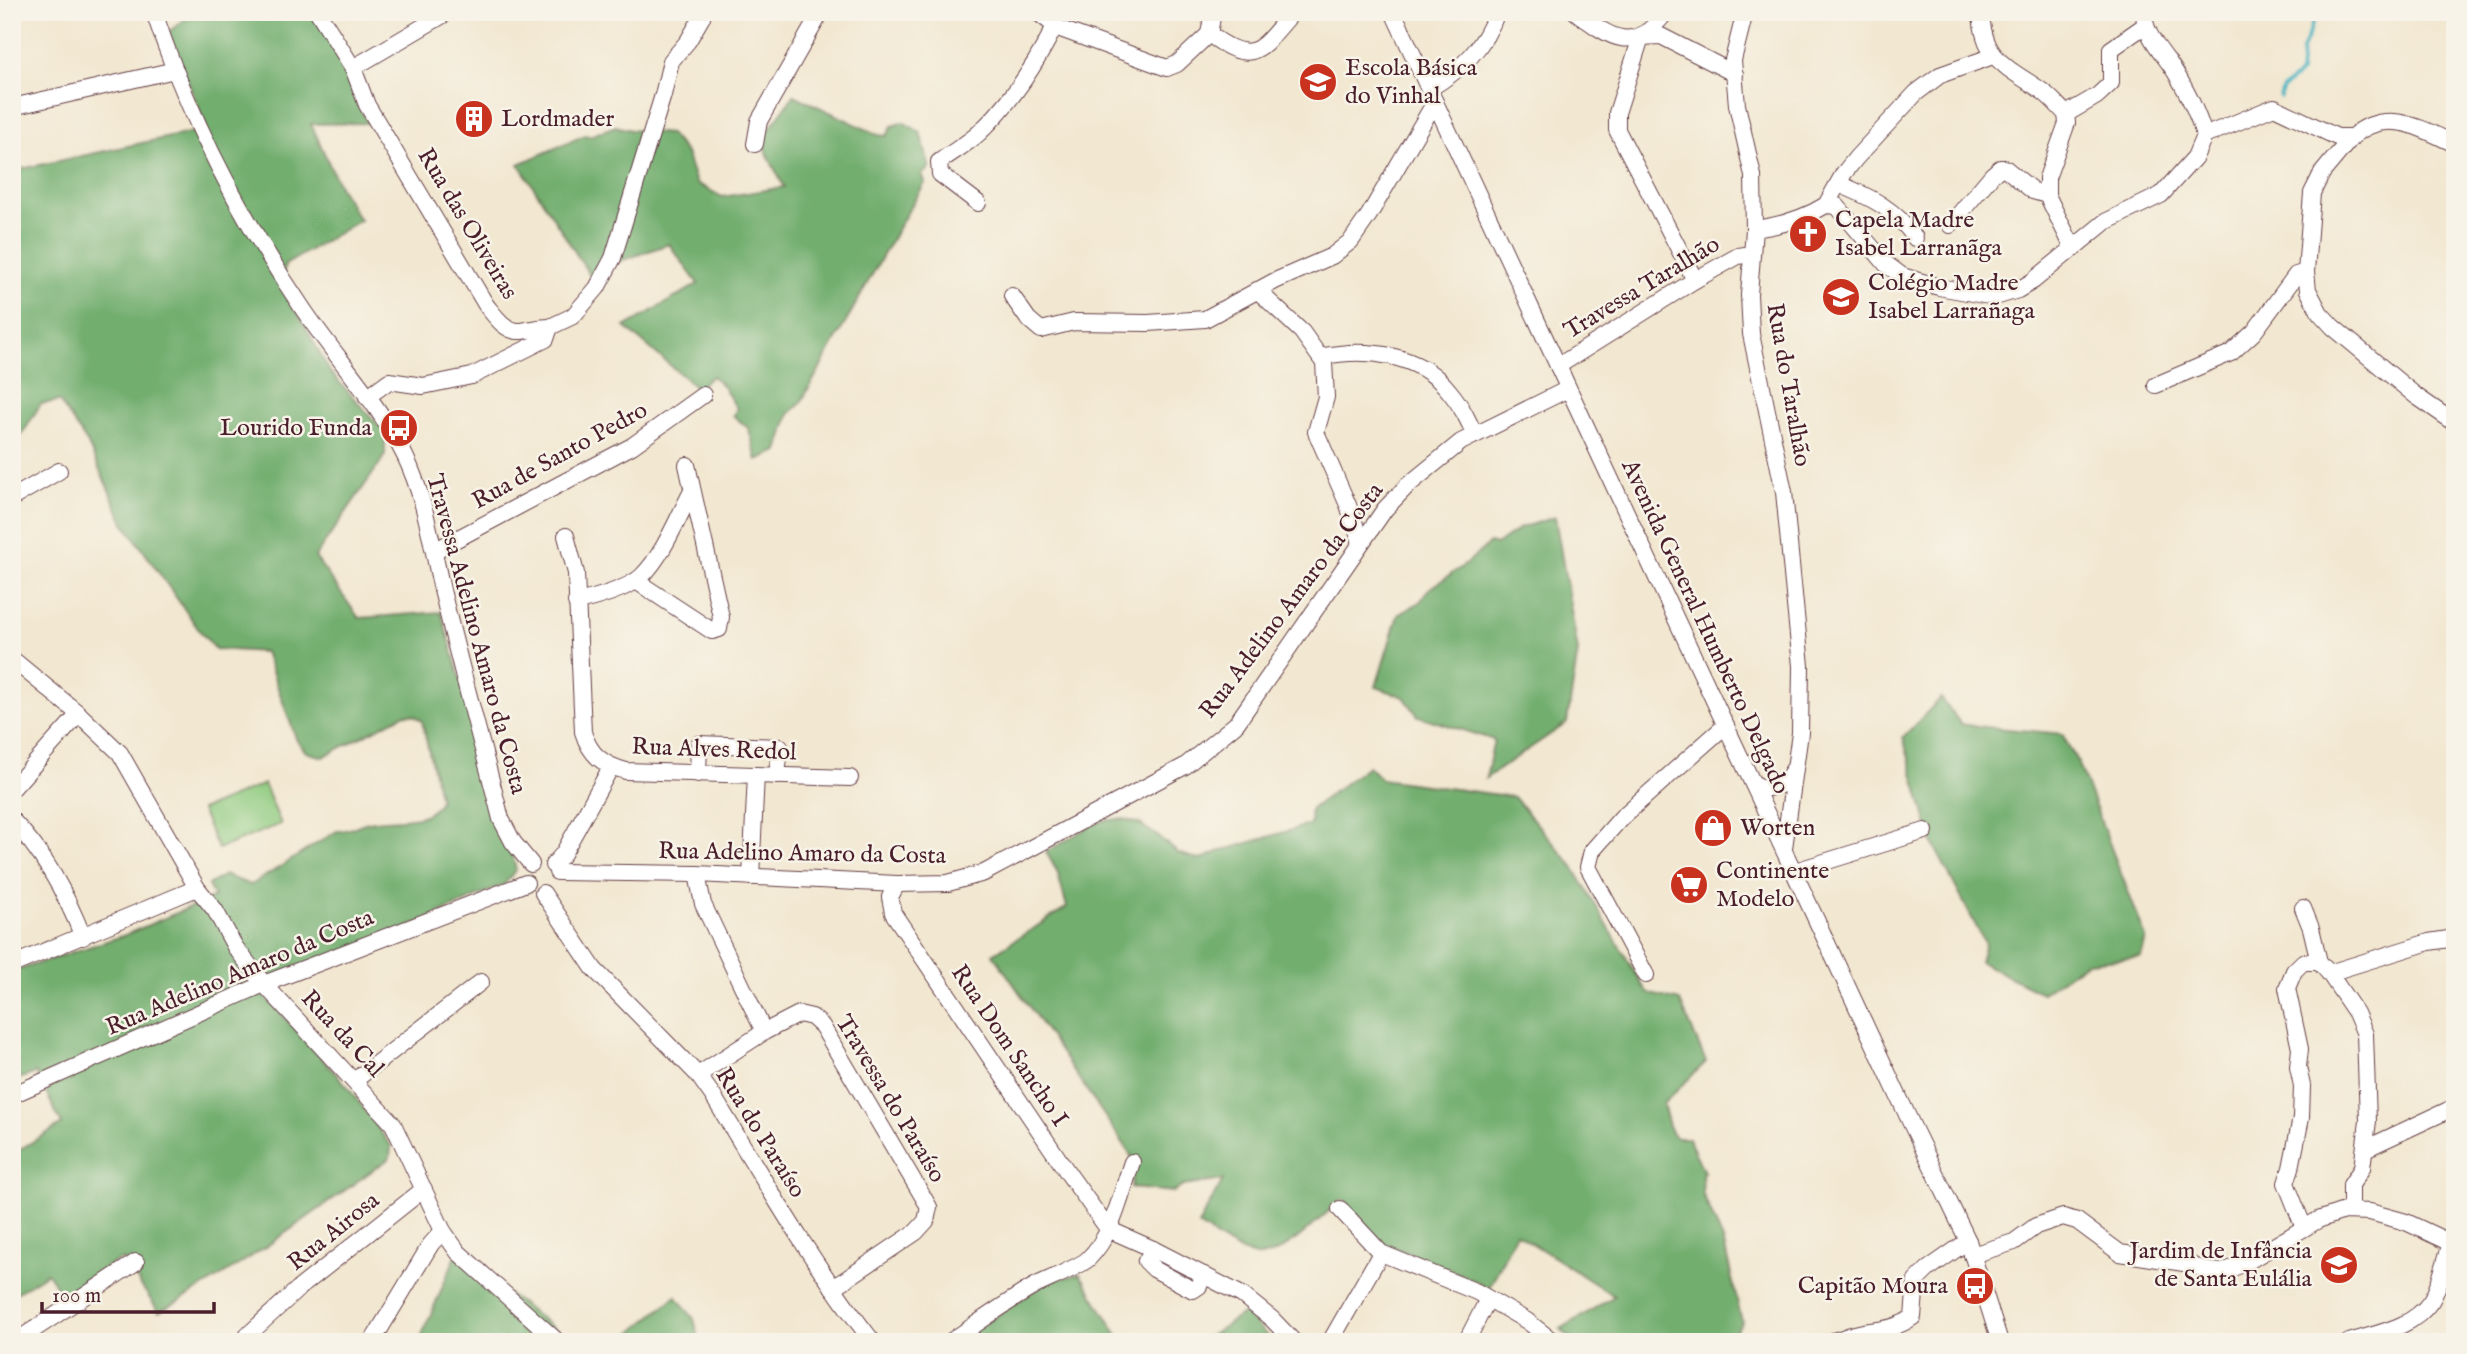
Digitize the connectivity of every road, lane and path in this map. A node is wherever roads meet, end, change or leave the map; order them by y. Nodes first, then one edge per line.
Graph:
1 (154, 12) edge
2 (318, 12) edge
3 (448, 12) edge
4 (702, 12) edge
5 (821, 12) edge
6 (1037, 12) edge
7 (1213, 12) edge
8 (1293, 12) edge
9 (1393, 12) edge
10 (1497, 12) edge
11 (1576, 12) edge
12 (1666, 12) edge
13 (1745, 12) edge
14 (1981, 12) edge
15 (2144, 19) edge
16 (1055, 26) junction
17 (1209, 34) junction
18 (1641, 37) junction
19 (1993, 56) junction
20 (353, 68) junction
21 (175, 70) junction
22 (1735, 74) junction
23 (1432, 95) junction
24 (12, 107) edge
25 (2066, 114) junction
26 (2204, 136) junction
27 (2352, 137) junction
28 (755, 144) dead end
29 (2455, 145) edge
30 (1839, 184) junction
31 (2047, 195) junction
32 (978, 203) dead end
33 (1826, 205) junction
34 (1950, 225) dead end
35 (1754, 229) junction
36 (1915, 238) dead end
37 (2073, 248) junction
38 (1751, 254) junction
39 (2306, 272) junction
40 (1695, 279) junction
41 (1257, 290) junction
42 (1012, 296) dead end
43 (550, 327) junction
44 (1320, 357) junction
45 (1558, 366) junction
46 (2156, 385) dead end
47 (1568, 388) junction
48 (704, 394) dead end
49 (367, 397) junction
50 (2455, 423) edge
51 (1475, 435) junction
52 (687, 465) dead end
53 (59, 471) dead end
54 (692, 491) junction
55 (12, 498) edge
56 (566, 536) dead end
57 (1361, 542) junction
58 (434, 551) junction
59 (636, 581) junction
60 (576, 602) junction
61 (12, 659) edge
62 (79, 714) junction
63 (1726, 725) junction
64 (611, 767) junction
65 (1794, 768) junction
66 (698, 774) junction
67 (756, 775) junction
68 (777, 776) junction
69 (850, 778) dead end
70 (1753, 783) junction
71 (12, 789) edge
72 (12, 820) edge
73 (1925, 831) dead end
74 (1784, 848) junction
75 (531, 864) junction
76 (555, 869) junction
77 (1795, 872) junction
78 (697, 874) junction
79 (751, 877) junction
80 (526, 883) junction
81 (897, 884) junction
82 (197, 888) junction
83 (543, 893) junction
84 (2302, 908) dead end
85 (83, 937) junction
86 (2455, 938) edge
87 (12, 965) edge
88 (2324, 968) junction
89 (1646, 975) dead end
90 (481, 982) dead end
91 (264, 985) junction
92 (764, 1032) junction
93 (698, 1075) junction
94 (354, 1081) junction
95 (12, 1095) edge
96 (2455, 1107) edge
97 (2365, 1149) junction
98 (1132, 1162) dead end
99 (424, 1189) junction
100 (1340, 1209) dead end
101 (2351, 1211) junction
102 (2304, 1228) junction
103 (1108, 1229) junction
104 (443, 1231) junction
105 (2453, 1244) edge
106 (1970, 1248) junction
107 (1381, 1253) junction
108 (136, 1262) dead end
109 (832, 1288) junction
110 (1488, 1299) junction
111 (15, 1342) edge
112 (244, 1342) edge
113 (372, 1342) edge
114 (558, 1342) edge
115 (873, 1342) edge
116 (950, 1342) edge
117 (1294, 1342) edge
118 (1331, 1342) edge
119 (1466, 1342) edge
120 (1554, 1342) edge
121 (1830, 1342) edge
122 (2000, 1342) edge
123 (2349, 1342) edge

1 - 21 street, Travessa Adelino Amaro da Costa
2 - 20 street, Rua das Oliveiras
3 - 20 street
4 - 43 street
5 - 28 street
6 - 16 street
7 - 17 street
8 - 17 street
9 - 23 street, Avenida General Humberto Delgado
10 - 23 street
11 - 18 street
12 - 18 street
13 - 22 street, Rua do Taralhão
14 - 19 street
15 - 25 street
15 - 26 street
16 - 17 street
16 - 32 street
18 - 22 street
18 - 40 street
19 - 25 street
19 - 30 street
20 - 43 street, Rua das Oliveiras
21 - 24 street
21 - 49 street, Travessa Adelino Amaro da Costa
22 - 35 street, Rua do Taralhão
23 - 41 street
23 - 45 street, Avenida General Humberto Delgado
25 - 31 street
26 - 27 street
26 - 37 street
27 - 29 street
27 - 39 street
30 - 33 street
30 - 36 street
31 - 34 street
31 - 37 street
33 - 35 street
33 - 37 street
35 - 38 street, Rua do Taralhão
38 - 40 street, Travessa Taralhão
38 - 65 street, Rua do Taralhão
39 - 46 street
39 - 50 street
40 - 45 street, Travessa Taralhão
41 - 42 street
41 - 44 street
43 - 49 street
44 - 51 street
44 - 57 street
45 - 47 street, Avenida General Humberto Delgado
47 - 51 street, Rua Adelino Amaro da Costa
47 - 63 street, Avenida General Humberto Delgado
48 - 58 street, Rua de Santo Pedro
49 - 58 street, Travessa Adelino Amaro da Costa
51 - 57 street, Rua Adelino Amaro da Costa
52 - 54 street
53 - 55 street
54 - 59 street
54 - 59 street
56 - 60 street, Rua Alves Redol
57 - 81 street, Rua Adelino Amaro da Costa
58 - 75 street, Travessa Adelino Amaro da Costa
59 - 60 street
60 - 64 street, Rua Alves Redol
61 - 62 street, Rua da Cal
62 - 71 street
62 - 82 street, Rua da Cal
63 - 70 street, Avenida General Humberto Delgado
63 - 89 street
64 - 66 street, Rua Alves Redol
64 - 76 street
65 - 70 street
65 - 74 street, Rua do Taralhão
66 - 67 street, Rua Alves Redol
66 - 68 street
67 - 68 street, Rua Alves Redol
67 - 79 street
68 - 69 street, Rua Alves Redol
70 - 74 street, Avenida General Humberto Delgado
72 - 85 street
73 - 77 street
74 - 77 street, Avenida General Humberto Delgado
75 - 76 street
75 - 80 street
76 - 78 street, Rua Adelino Amaro da Costa
76 - 83 street
77 - 106 street, Avenida General Humberto Delgado
78 - 79 street, Rua Adelino Amaro da Costa
78 - 92 street
79 - 81 street, Rua Adelino Amaro da Costa
80 - 83 street
80 - 91 street, Rua Adelino Amaro da Costa
81 - 103 street, Rua Dom Sancho I
82 - 85 street
82 - 91 street, Rua da Cal
83 - 93 street, Rua do Paraíso
84 - 88 street
85 - 87 street
86 - 88 street
88 - 97 street
88 - 102 street
90 - 94 street
91 - 94 street, Rua da Cal
91 - 95 street, Rua Adelino Amaro da Costa
92 - 93 street, Travessa do Paraíso
92 - 109 street, Travessa do Paraíso
93 - 109 street, Rua do Paraíso
94 - 99 street, Rua da Cal
96 - 97 street
97 - 101 street
98 - 103 street
99 - 104 street, Rua da Cal
99 - 112 street, Rua Airosa
100 - 107 street
101 - 102 street
101 - 105 street
102 - 106 street
103 - 116 street
103 - 117 street
104 - 113 street
104 - 114 street, Rua da Cal
105 - 123 street
106 - 121 street
106 - 122 street, Avenida General Humberto Delgado
107 - 110 street
107 - 118 street
108 - 111 street
109 - 115 street, Rua do Paraíso
110 - 119 street
110 - 120 street

